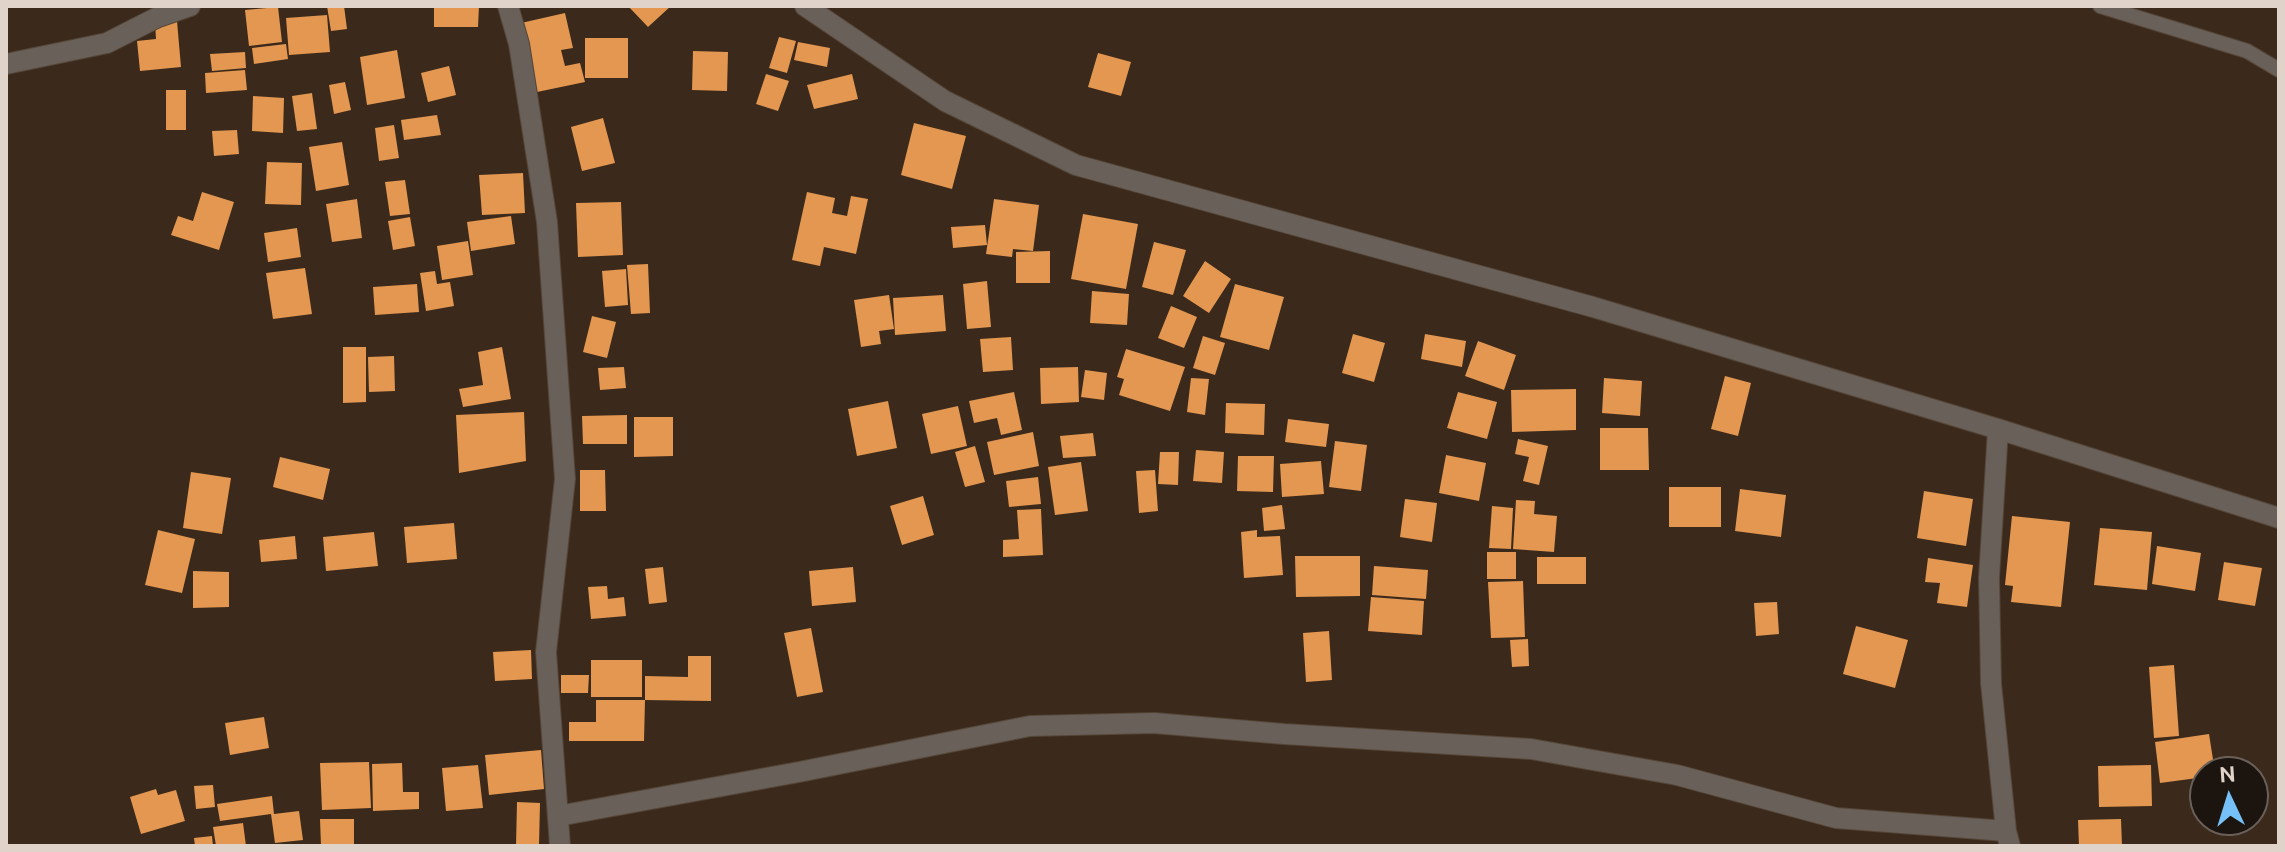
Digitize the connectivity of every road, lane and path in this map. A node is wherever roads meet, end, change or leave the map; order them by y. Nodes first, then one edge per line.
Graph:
1 (190, 6) edge
2 (508, 6) edge
3 (805, 6) edge
4 (2100, 6) edge
5 (6, 64) edge
6 (2279, 70) edge
7 (1998, 429) junction
8 (2279, 518) edge
9 (558, 816) junction
10 (2008, 839) edge
11 (560, 846) edge

1 - 5 street
2 - 9 street
3 - 7 street
4 - 6 lane
7 - 8 street
7 - 10 street
9 - 10 street
9 - 11 street

